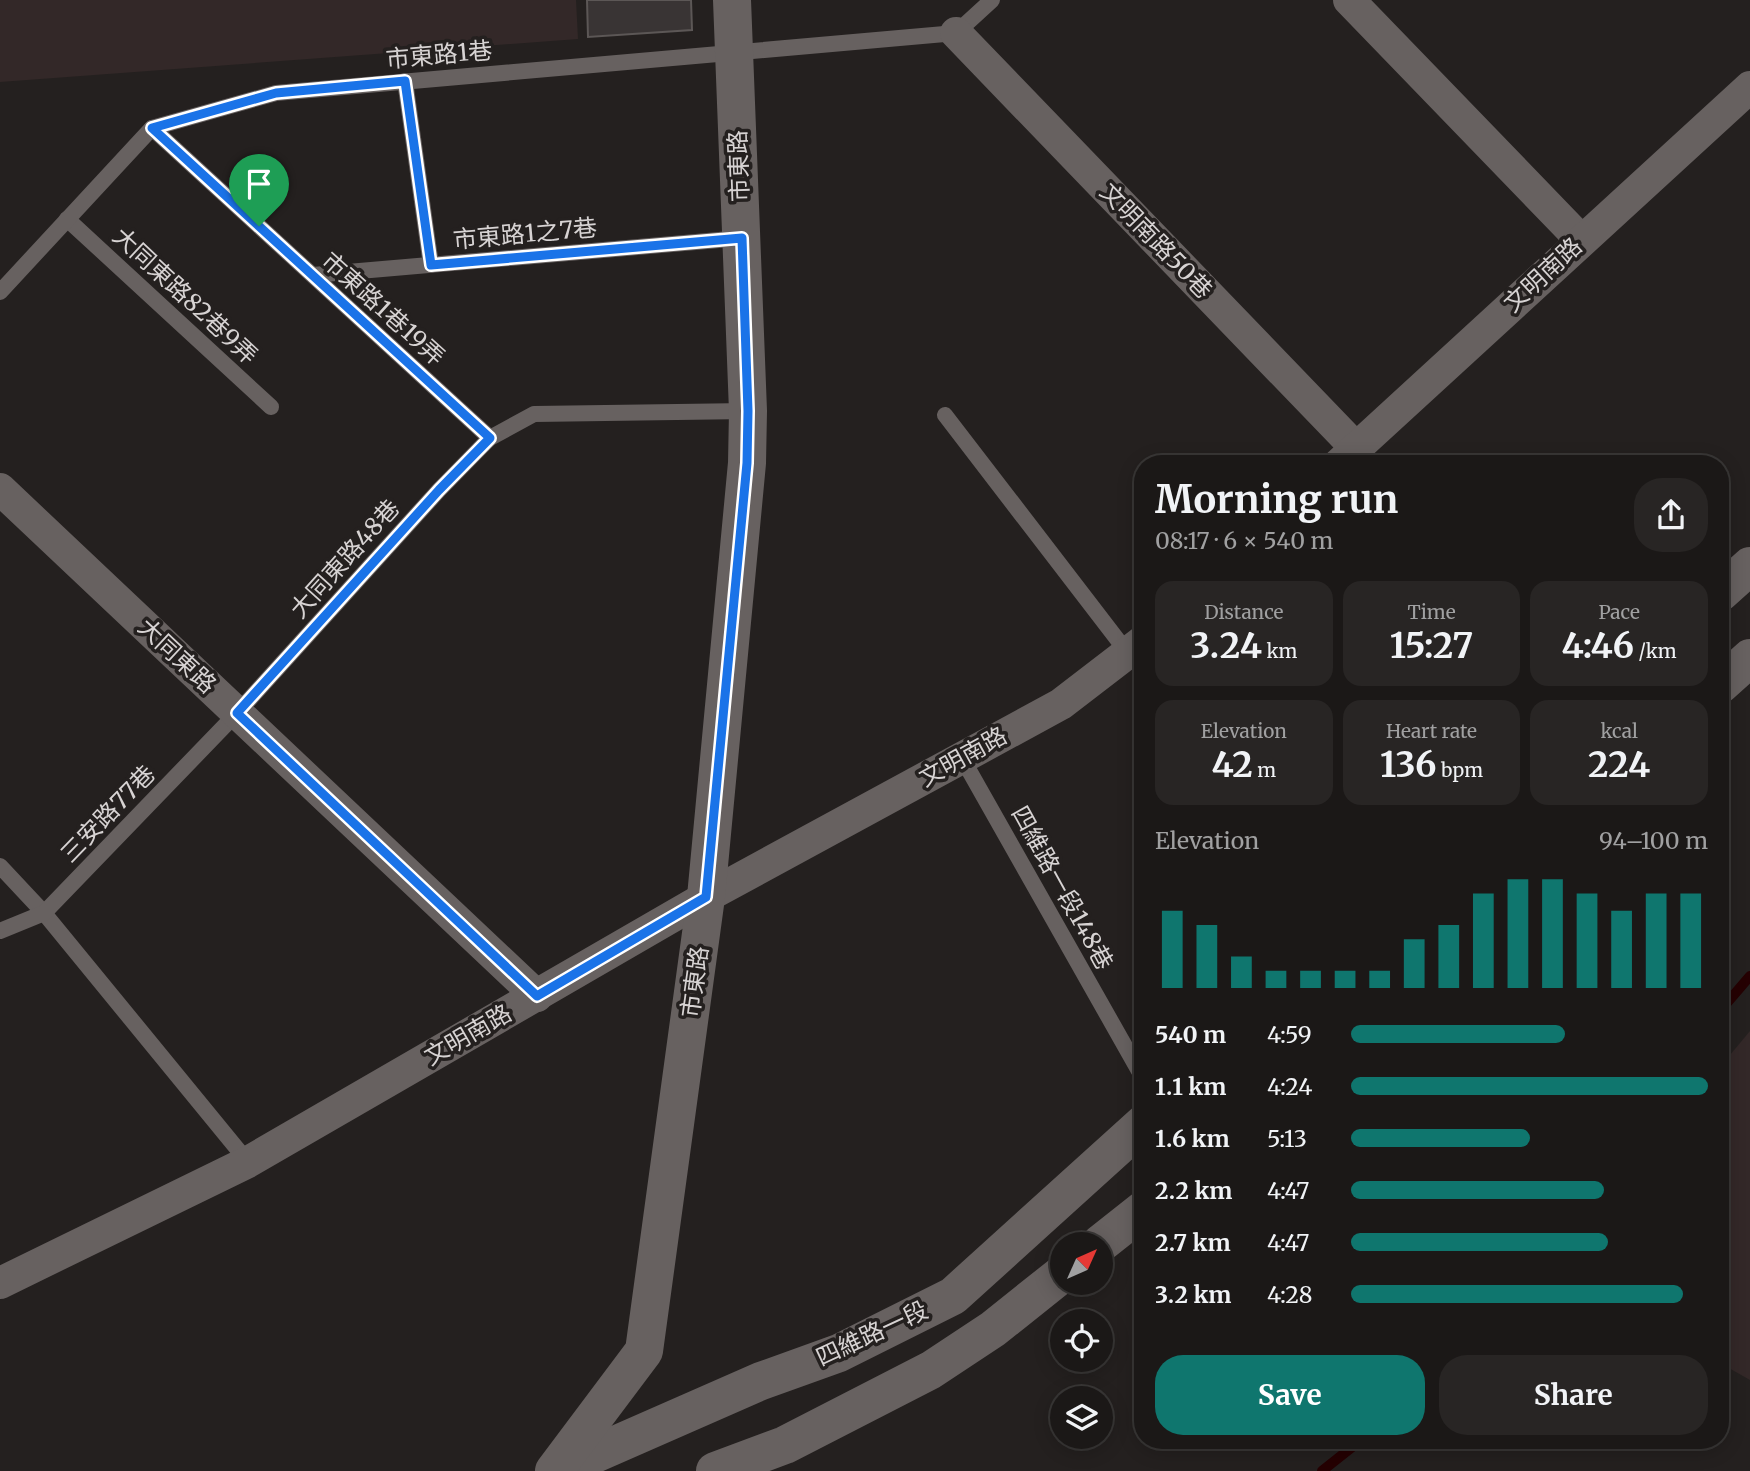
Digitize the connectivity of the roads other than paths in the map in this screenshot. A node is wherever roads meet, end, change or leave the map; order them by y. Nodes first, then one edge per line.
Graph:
1 (732, 0) edge
2 (992, 0) edge
3 (1349, 0) edge
4 (957, 33) junction
5 (735, 51) junction
6 (405, 81) junction
7 (1750, 87) edge
8 (152, 128) junction
9 (67, 219) junction
10 (742, 238) junction
11 (1581, 240) junction
12 (431, 265) junction
13 (313, 275) junction
14 (3, 284) edge
15 (271, 407) dead end
16 (748, 411) junction
17 (946, 415) dead end
18 (490, 438) junction
19 (1346, 455) edge
20 (1348, 455) edge
21 (0, 489) edge
22 (1750, 566) edge
23 (1729, 585) edge
24 (1134, 646) edge
25 (1134, 648) edge
26 (1750, 658) edge
27 (1729, 677) edge
28 (237, 713) junction
29 (962, 758) junction
30 (0, 866) edge
31 (706, 897) junction
32 (44, 913) junction
33 (0, 931) edge
34 (537, 996) junction
35 (1134, 1062) edge
36 (1134, 1132) edge
37 (248, 1162) junction
38 (1134, 1217) edge
39 (1113, 1234) edge
40 (0, 1283) edge
41 (1050, 1284) edge
42 (555, 1471) edge
43 (715, 1471) edge

1 - 5 main road, 市東路
2 - 4 lane
3 - 11 street
4 - 5 lane, 市東路1巷
4 - 19 street, 文明南路50巷
5 - 6 lane, 市東路1巷
5 - 10 main road, 市東路
6 - 8 lane, 市東路1巷
6 - 12 lane
7 - 11 street, 文明南路
8 - 9 lane
8 - 13 lane, 市東路1巷19弄
9 - 14 lane
9 - 15 lane, 大同東路82巷9弄
10 - 12 lane, 市東路1之7巷
10 - 16 main road, 市東路
11 - 20 street, 文明南路
12 - 13 lane, 市東路1之7巷
13 - 18 lane, 市東路1巷19弄
16 - 18 lane, 大同東路48巷
16 - 31 main road, 市東路
17 - 24 lane
18 - 28 lane, 大同東路48巷
21 - 28 street, 大同東路
22 - 23 main road
25 - 29 street, 文明南路
26 - 27 main road
28 - 32 lane, 三安路77巷
28 - 34 street, 大同東路
29 - 31 street, 文明南路
29 - 35 lane, 四維路一段148巷
30 - 32 lane
31 - 34 street, 文明南路
31 - 42 main road, 市東路
32 - 33 lane, 三安路77巷
32 - 37 lane
34 - 37 street, 文明南路
36 - 42 main road, 四維路一段
37 - 40 street, 文明南路
38 - 39 main road
41 - 43 main road

